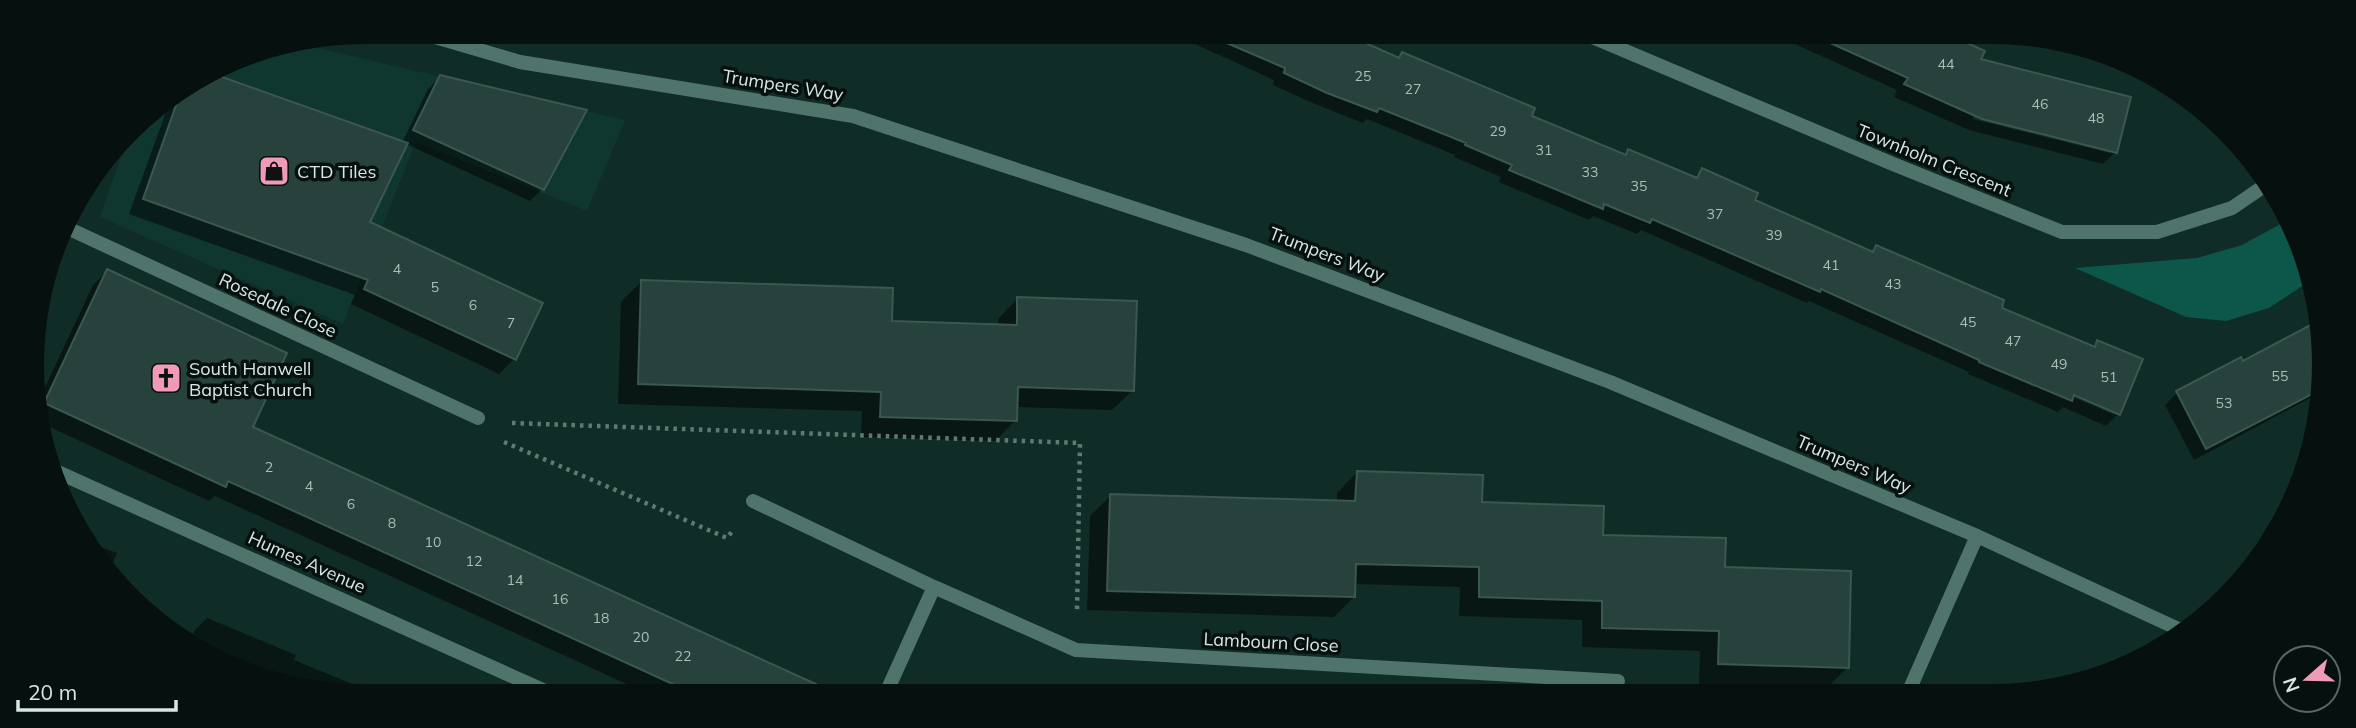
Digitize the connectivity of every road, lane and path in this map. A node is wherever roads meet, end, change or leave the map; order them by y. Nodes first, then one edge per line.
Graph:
1 (459, 44) edge
2 (1609, 44) edge
3 (2260, 189) edge
4 (73, 231) edge
5 (478, 418) joint
6 (511, 423) dead end
7 (64, 475) edge
8 (753, 500) joint
9 (1977, 536) junction
10 (934, 587) junction
11 (2174, 627) edge
12 (1076, 650) junction
13 (1618, 681) dead end
14 (529, 684) edge
15 (890, 684) edge
16 (1912, 684) edge

1 - 9 street, Trumpers Way
2 - 3 street, Townholm Crescent
4 - 5 street, Rosedale Close
5 - 8 path
6 - 12 path
7 - 14 street, Humes Avenue
8 - 10 street, Lambourn Close
9 - 11 street, Trumpers Way
9 - 16 street
10 - 12 street, Lambourn Close
10 - 15 street
12 - 13 street, Lambourn Close

